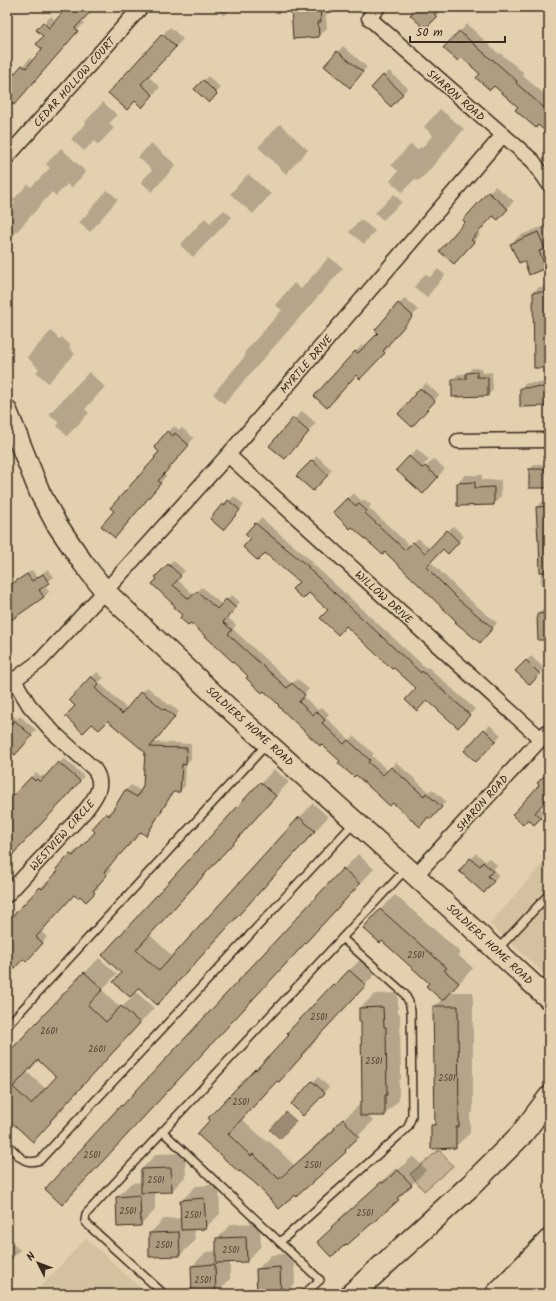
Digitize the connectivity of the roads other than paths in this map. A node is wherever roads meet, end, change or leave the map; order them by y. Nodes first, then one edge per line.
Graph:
1 (142, 7) edge
2 (378, 7) edge
3 (503, 135) junction
4 (7, 157) edge
5 (549, 184) edge
6 (7, 410) edge
7 (549, 440) edge
8 (458, 441) dead end
9 (228, 455) junction
10 (105, 591) junction
11 (11, 683) edge
12 (545, 734) edge
13 (268, 743) junction
14 (355, 822) junction
15 (411, 872) junction
16 (549, 894) edge
17 (7, 895) edge
18 (342, 938) junction
19 (497, 950) junction
20 (549, 999) edge
21 (7, 1026) edge
22 (549, 1098) edge
23 (549, 1120) edge
24 (162, 1131) junction
25 (7, 1144) edge
26 (549, 1241) edge
27 (280, 1242) junction
28 (549, 1270) edge
29 (164, 1294) edge
30 (304, 1294) edge
31 (352, 1294) edge
32 (372, 1294) edge
33 (497, 1294) edge
34 (526, 1294) edge

1 - 4 street, CEDAR HOLLOW COURT
2 - 3 street, SHARON ROAD
3 - 5 street, SHARON ROAD
3 - 9 street, MYRTLE DRIVE
6 - 10 street, SOLDIERS HOME ROAD
7 - 8 street
9 - 10 street, MYRTLE DRIVE
9 - 12 street, WILLOW DRIVE
10 - 11 street, WESTVIEW CIRCLE
10 - 13 street, SOLDIERS HOME ROAD
11 - 17 street, WESTVIEW CIRCLE
12 - 15 street, SHARON ROAD
13 - 14 street, SOLDIERS HOME ROAD
13 - 21 lane
14 - 15 street, SOLDIERS HOME ROAD
14 - 25 lane
15 - 18 lane
15 - 19 street, SOLDIERS HOME ROAD
16 - 19 lane
18 - 24 lane
18 - 27 lane
19 - 20 street, SOLDIERS HOME ROAD
22 - 31 highway
23 - 32 highway
24 - 27 lane
24 - 29 lane
26 - 33 highway
27 - 30 lane
28 - 34 highway

